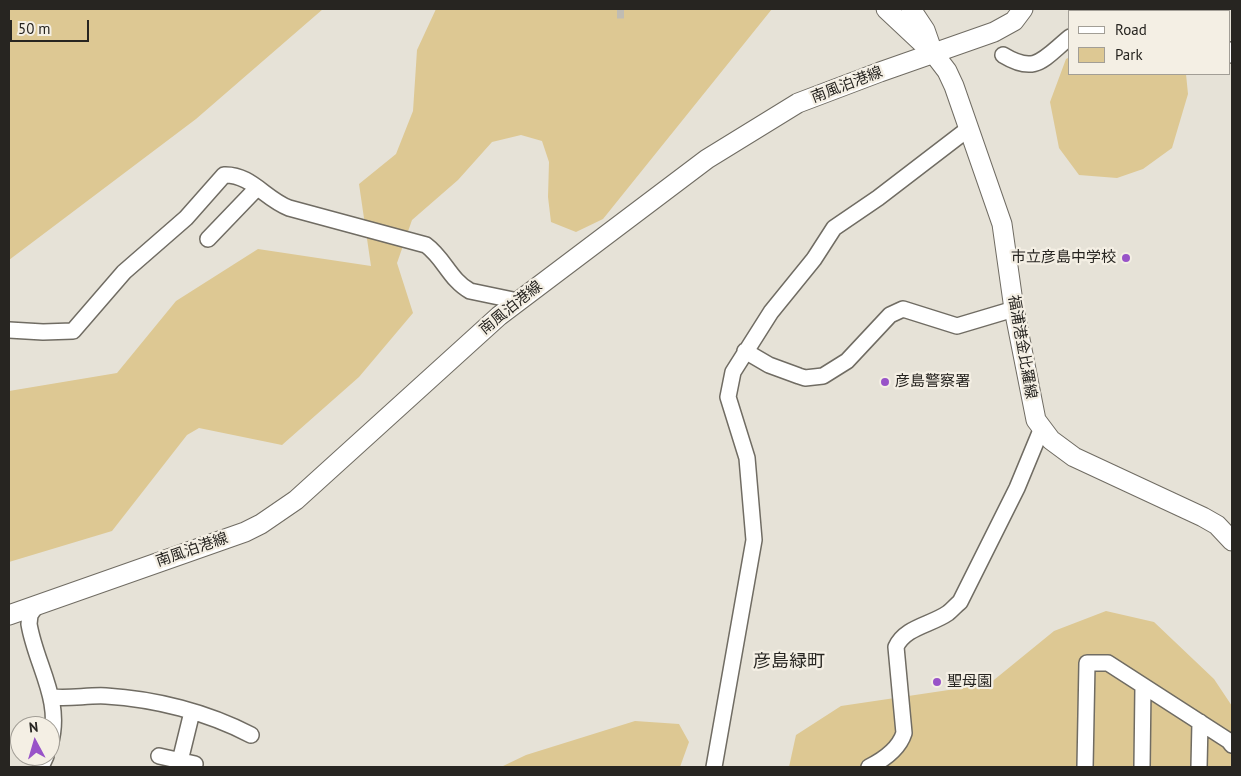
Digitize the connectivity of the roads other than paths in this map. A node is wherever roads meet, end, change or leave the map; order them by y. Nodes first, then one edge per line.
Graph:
1 (886, 9) edge
2 (911, 9) edge
3 (1023, 9) edge
4 (1068, 38) edge
5 (934, 54) junction
6 (1003, 55) dead end
7 (968, 129) junction
8 (257, 188) junction
9 (208, 239) dead end
10 (518, 301) junction
11 (1014, 308) junction
12 (9, 330) edge
13 (745, 351) junction
14 (1041, 430) junction
15 (1232, 541) edge
16 (36, 606) junction
17 (9, 615) edge
18 (1143, 686) junction
19 (52, 697) junction
20 (192, 712) junction
21 (54, 716) edge
22 (1200, 722) junction
23 (250, 734) dead end
24 (1232, 745) edge
25 (159, 756) dead end
26 (714, 767) edge
27 (869, 767) edge
28 (1085, 767) edge
29 (1142, 767) edge
30 (1199, 767) edge

1 - 5 main road, 福浦港金比羅線
2 - 5 main road, 福浦港金比羅線
3 - 5 main road, 南風泊港線
4 - 6 street
5 - 7 main road, 福浦港金比羅線
5 - 10 main road, 南風泊港線
7 - 11 main road, 福浦港金比羅線
7 - 13 street
8 - 9 street
8 - 10 street
8 - 12 street
10 - 16 main road, 南風泊港線
11 - 13 street
11 - 14 main road, 福浦港金比羅線
13 - 26 street
14 - 15 main road, 福浦港金比羅線
14 - 27 street
16 - 17 main road, 南風泊港線
16 - 19 street
18 - 22 street
18 - 28 street
18 - 29 street
19 - 20 street
19 - 21 street
20 - 23 street
20 - 25 street
22 - 24 street
22 - 30 street

